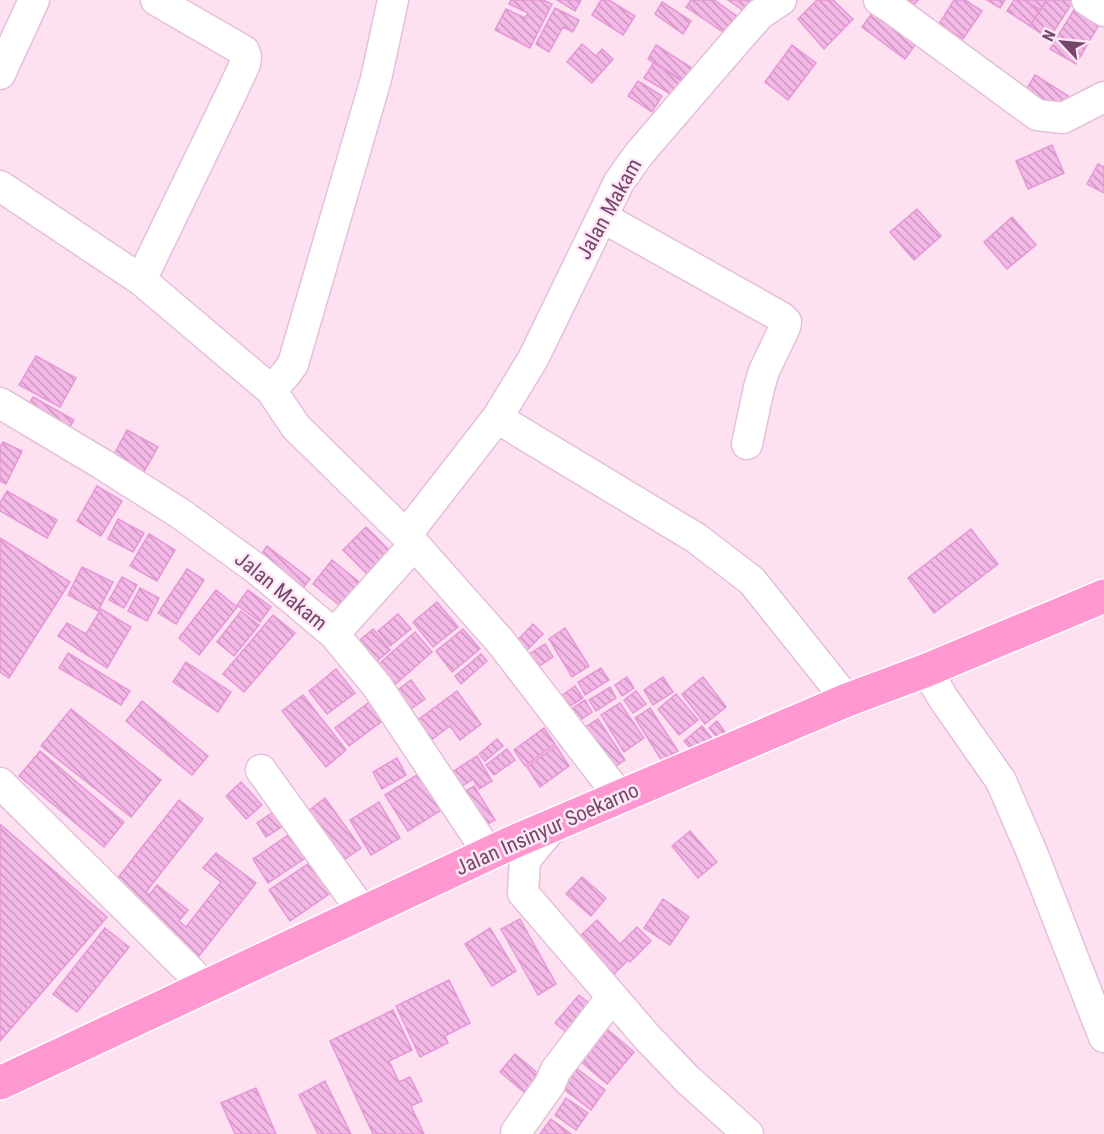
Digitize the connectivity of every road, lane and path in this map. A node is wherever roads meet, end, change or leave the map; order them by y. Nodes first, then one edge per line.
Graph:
1 (34, 0) edge
2 (156, 0) edge
3 (393, 0) edge
4 (781, 0) edge
5 (879, 0) edge
6 (1088, 0) edge
7 (1104, 11) edge
8 (0, 74) edge
9 (1104, 97) edge
10 (0, 186) edge
11 (602, 217) junction
12 (141, 280) junction
13 (271, 390) junction
14 (0, 403) edge
15 (497, 418) junction
16 (747, 444) dead end
17 (410, 540) junction
18 (1104, 596) edge
19 (334, 634) junction
20 (927, 670) junction
21 (847, 700) junction
22 (261, 770) dead end
23 (0, 783) edge
24 (620, 797) junction
25 (554, 825) junction
26 (489, 854) junction
27 (363, 912) junction
28 (204, 987) junction
29 (612, 997) junction
30 (1104, 1037) edge
31 (0, 1083) edge
32 (516, 1132) dead end
33 (748, 1134) edge

1 - 8 street
2 - 12 street
3 - 13 street
4 - 11 street, Jalan Makam
5 - 9 street
6 - 7 street
10 - 12 street
11 - 15 street, Jalan Makam
11 - 16 street
12 - 13 street
13 - 17 street
14 - 19 street, Jalan Makam
15 - 17 street, Jalan Makam
15 - 21 street
17 - 19 street, Jalan Makam
17 - 24 street
18 - 20 main road, Jalan Insinyur Soekarno
19 - 26 street, Jalan Makam
20 - 21 main road, Jalan Insinyur Soekarno
20 - 30 street
21 - 24 main road, Jalan Insinyur Soekarno
22 - 27 street
23 - 28 street
24 - 25 main road, Jalan Insinyur Soekarno
25 - 26 main road, Jalan Insinyur Soekarno
25 - 29 street
26 - 27 main road, Jalan Insinyur Soekarno
27 - 28 main road, Jalan Insinyur Soekarno
28 - 31 main road, Jalan Insinyur Soekarno
29 - 32 street
29 - 33 street

